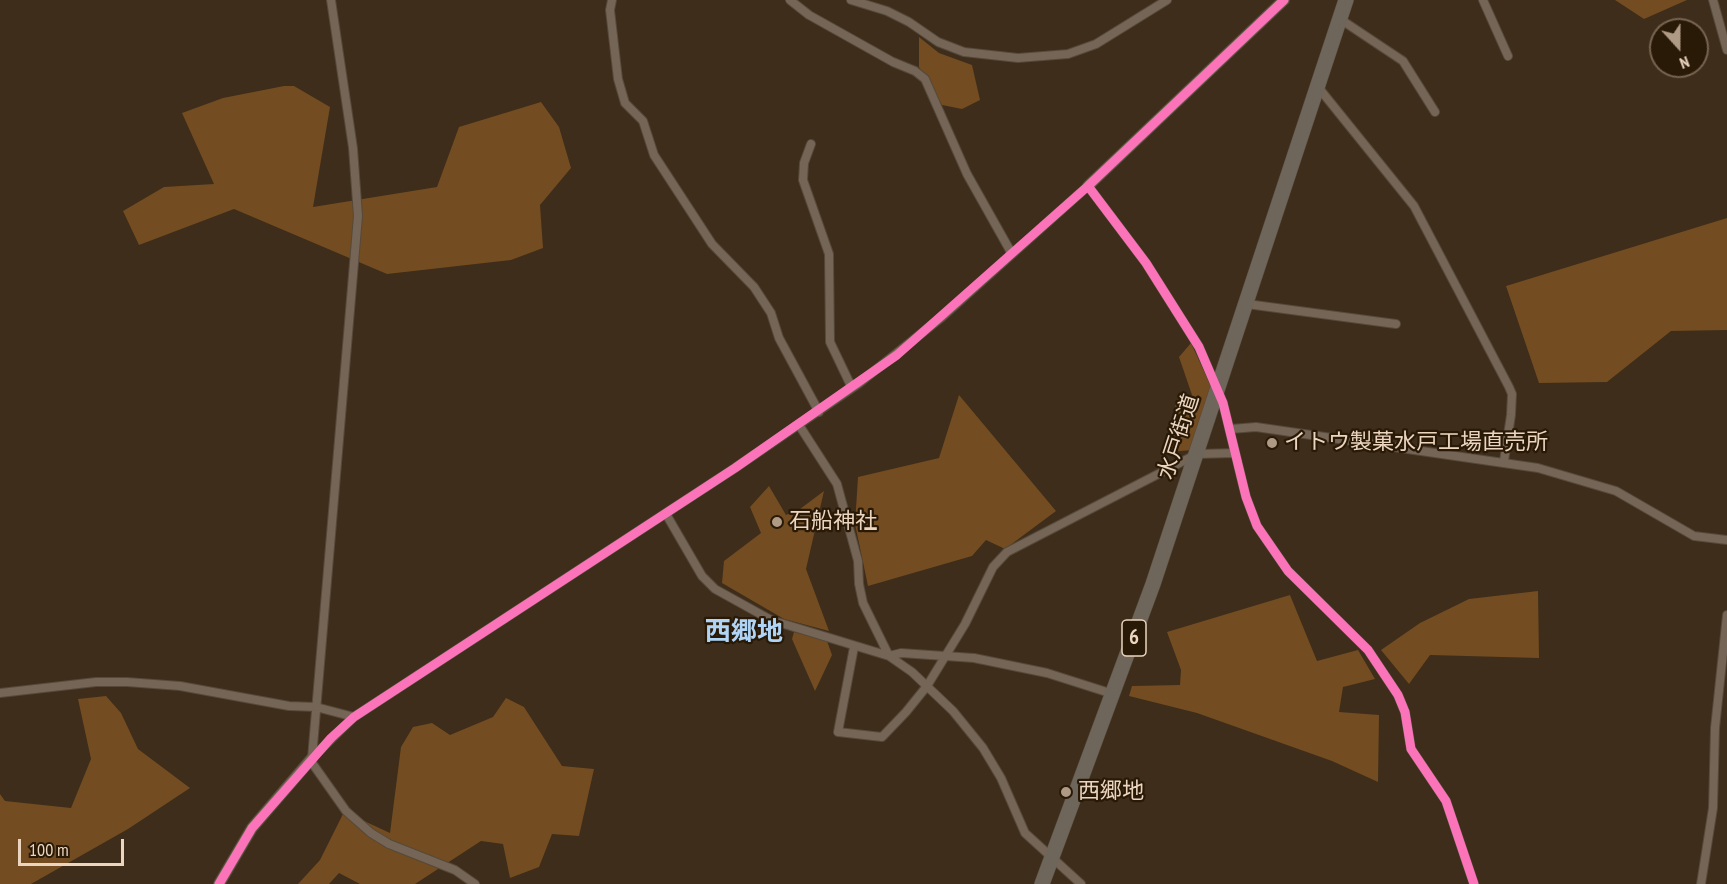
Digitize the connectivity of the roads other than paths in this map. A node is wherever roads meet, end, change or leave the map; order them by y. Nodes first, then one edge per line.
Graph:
1 (332, 0) edge
2 (612, 0) edge
3 (790, 0) edge
4 (851, 0) edge
5 (1167, 0) edge
6 (1284, 0) edge
7 (1346, 0) edge
8 (1483, 0) edge
9 (1713, 0) edge
10 (1340, 19) junction
11 (1727, 50) edge
12 (1508, 56) dead end
13 (1318, 87) junction
14 (1435, 112) dead end
15 (811, 144) dead end
16 (1088, 186) junction
17 (1012, 254) junction
18 (1247, 304) junction
19 (1396, 324) dead end
20 (852, 388) junction
21 (1218, 389) junction
22 (819, 412) junction
23 (799, 426) junction
24 (1231, 429) junction
25 (1235, 453) junction
26 (1197, 454) junction
27 (1504, 461) junction
28 (666, 514) junction
29 (1727, 540) edge
30 (1727, 615) edge
31 (854, 647) junction
32 (889, 656) junction
33 (946, 658) junction
34 (927, 686) junction
35 (0, 693) edge
36 (1113, 694) junction
37 (316, 707) junction
38 (354, 717) junction
39 (311, 759) junction
40 (1052, 858) junction
41 (219, 884) edge
42 (474, 884) edge
43 (1042, 884) edge
44 (1081, 884) edge
45 (1474, 884) edge
46 (1701, 884) edge

1 - 37 street
2 - 22 street
3 - 17 street
4 - 5 street
6 - 16 street
7 - 10 highway, 水戸街道 / 6
8 - 12 street
9 - 11 street
10 - 13 highway, 水戸街道 / 6
10 - 14 street
13 - 18 highway, 水戸街道 / 6
13 - 27 street
15 - 20 street
16 - 17 street
16 - 21 street
17 - 20 street
18 - 19 street
18 - 21 highway, 水戸街道 / 6
20 - 22 street
21 - 24 street
21 - 26 highway, 水戸街道 / 6
22 - 23 street
23 - 28 street
23 - 32 street
24 - 25 street
24 - 27 street
25 - 26 street
25 - 45 street
26 - 33 street
26 - 36 highway, 水戸街道 / 6
27 - 29 street
28 - 31 street
28 - 38 street
30 - 46 street
31 - 32 street
31 - 34 street
32 - 33 street
32 - 34 street
33 - 34 street
33 - 36 street
34 - 40 street
35 - 37 street
36 - 40 highway, 水戸街道 / 6
37 - 38 street
37 - 39 street
38 - 39 street
39 - 41 street
39 - 42 street
40 - 43 highway, 水戸街道 / 6
40 - 44 street

